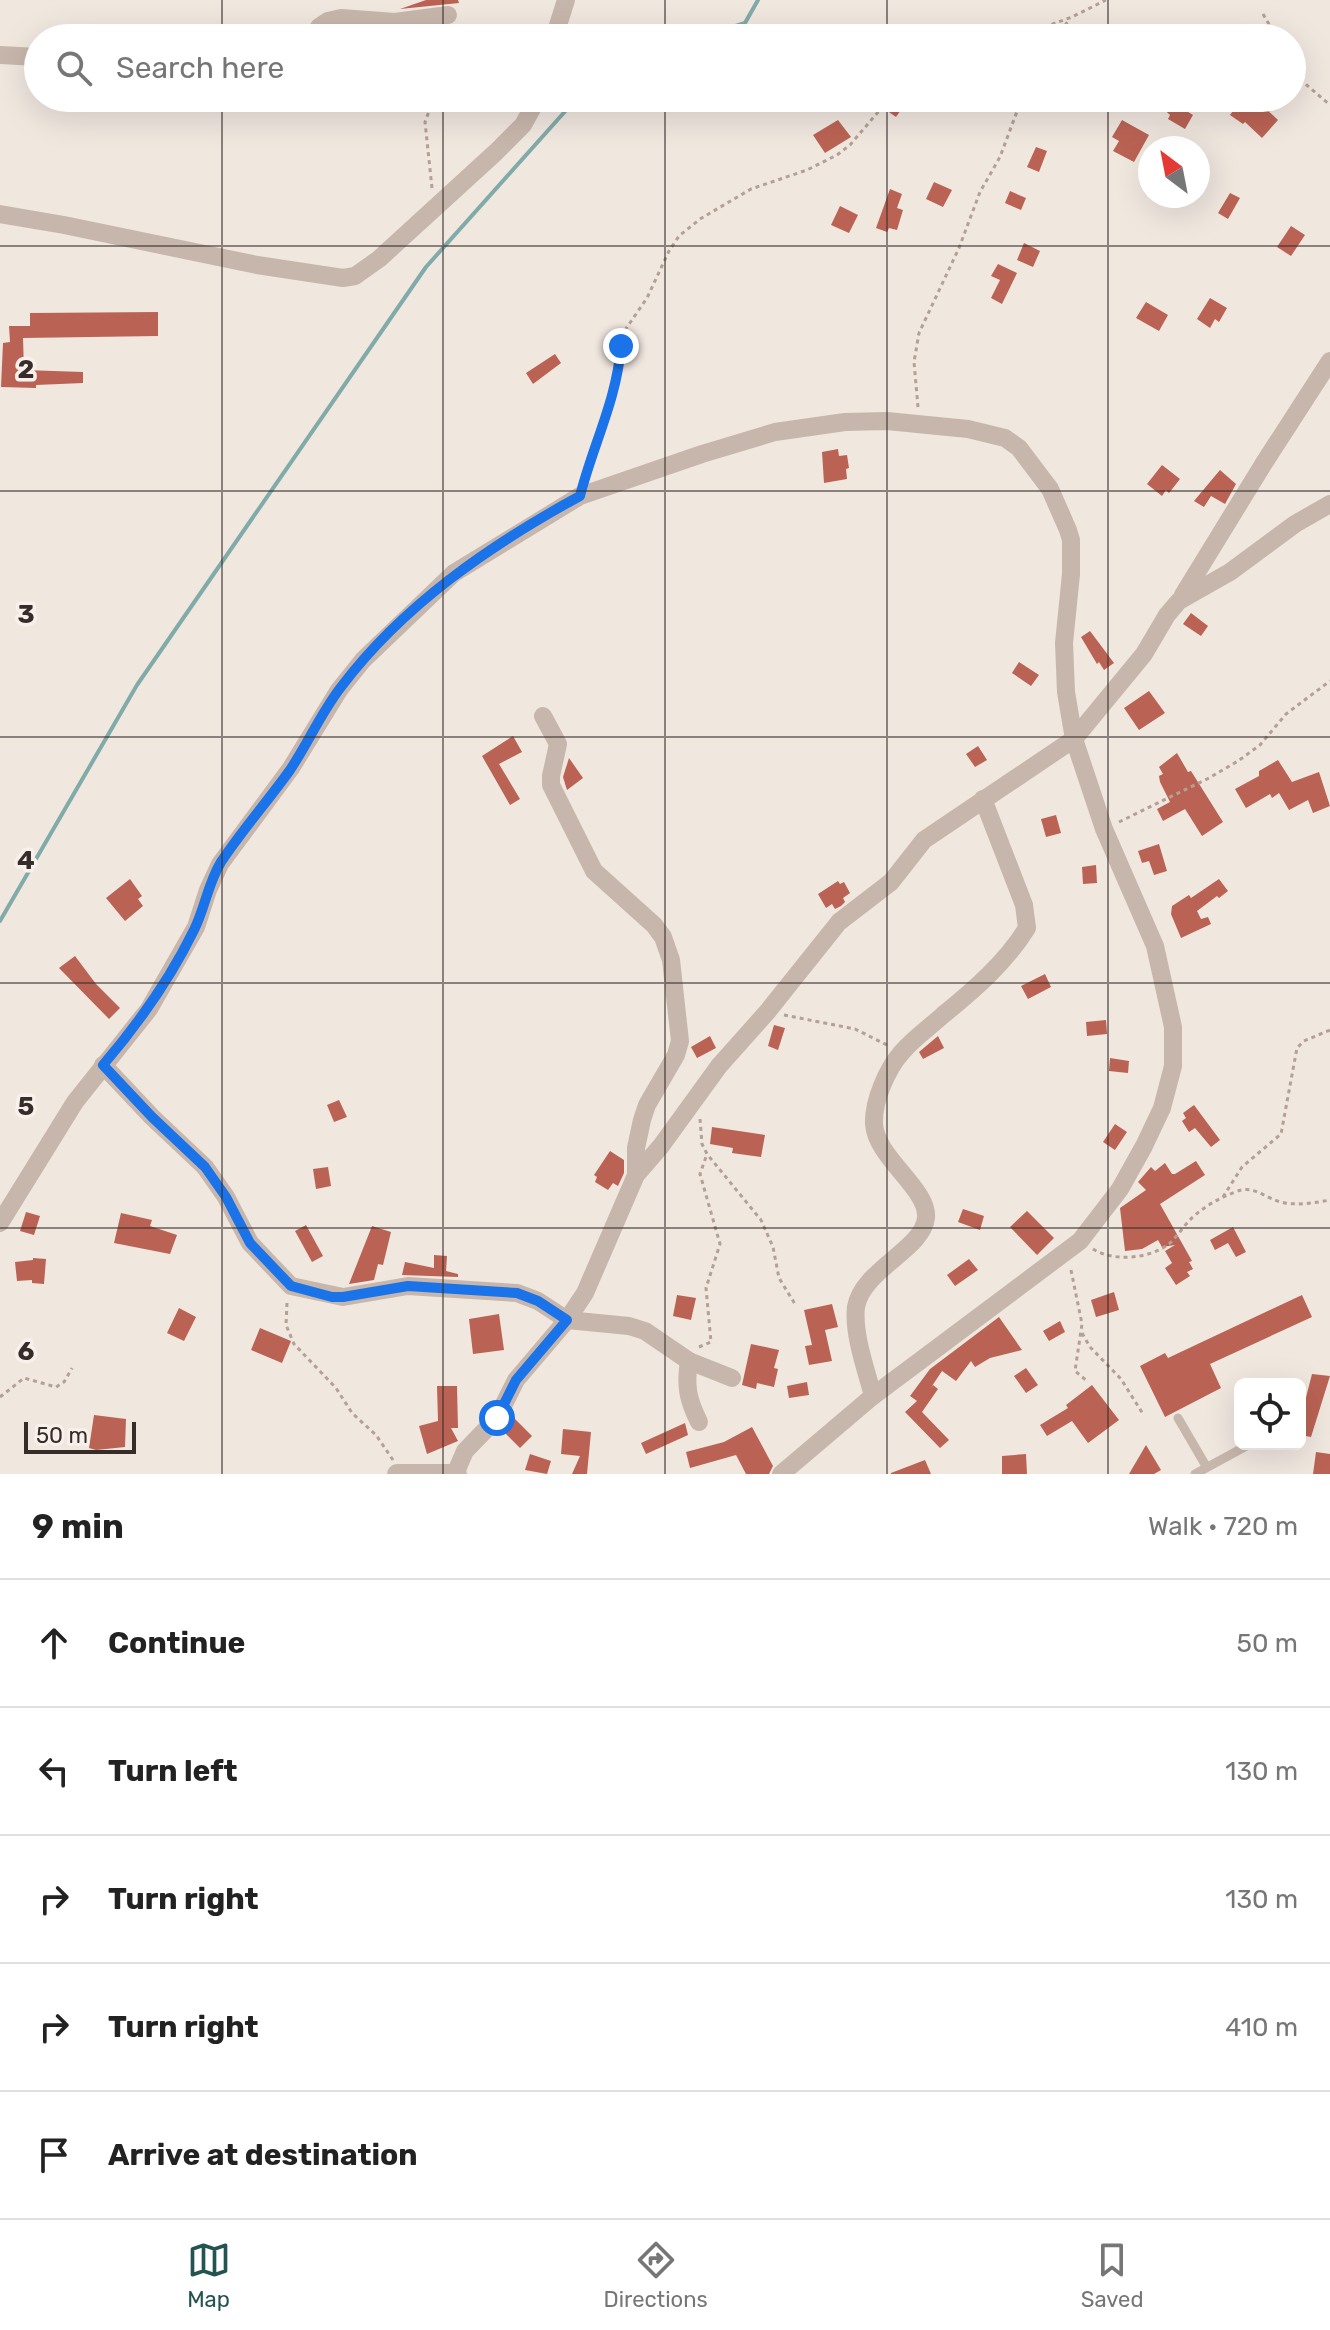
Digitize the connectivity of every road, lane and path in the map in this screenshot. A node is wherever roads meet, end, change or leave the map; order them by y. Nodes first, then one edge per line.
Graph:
1 (566, 0) edge
2 (1106, 0) edge
3 (1263, 14) dead end
4 (448, 15) dead end
5 (1072, 17) junction
6 (324, 24) edge
7 (558, 24) edge
8 (1053, 24) edge
9 (1066, 24) edge
10 (1269, 24) edge
11 (0, 55) edge
12 (24, 56) edge
13 (1306, 84) edge
14 (1330, 105) edge
15 (427, 112) edge
16 (530, 112) edge
17 (878, 112) edge
18 (1017, 112) edge
19 (437, 207) junction
20 (0, 214) edge
21 (1330, 361) edge
22 (921, 423) junction
23 (580, 496) junction
24 (1330, 504) edge
25 (1179, 601) junction
26 (1330, 681) edge
27 (543, 716) dead end
28 (1074, 739) junction
29 (983, 799) junction
30 (1104, 829) junction
31 (768, 1011) junction
32 (1330, 1030) edge
33 (901, 1053) junction
34 (103, 1065) junction
35 (697, 1096) junction
36 (707, 1154) junction
37 (636, 1175) junction
38 (1223, 1197) junction
39 (1330, 1200) edge
40 (0, 1223) edge
41 (1074, 1246) junction
42 (291, 1286) junction
43 (795, 1304) dead end
44 (567, 1320) junction
45 (1082, 1333) junction
46 (689, 1361) junction
47 (72, 1368) dead end
48 (732, 1378) dead end
49 (1087, 1381) dead end
50 (873, 1396) junction
51 (0, 1397) edge
52 (1143, 1414) dead end
53 (1178, 1418) dead end
54 (699, 1422) dead end
55 (1238, 1450) edge
56 (1206, 1466) junction
57 (399, 1474) edge
58 (456, 1474) edge
59 (781, 1474) edge
60 (1195, 1474) edge

1 - 7 street
2 - 5 path
3 - 10 path
4 - 6 street
5 - 8 path
5 - 9 path
11 - 12 street
13 - 14 path
15 - 19 path
16 - 19 street
17 - 23 path
18 - 22 path
19 - 20 street
21 - 25 street
22 - 23 street
22 - 28 street
23 - 34 street
24 - 25 street
25 - 28 street
26 - 30 path
27 - 37 street
28 - 29 street
28 - 30 street
29 - 31 street
29 - 33 street
30 - 41 street
31 - 33 path
31 - 35 street
32 - 38 path
33 - 50 street
34 - 40 street
34 - 42 street
35 - 36 path
35 - 37 street
36 - 43 path
36 - 46 path
37 - 44 street
38 - 39 path
38 - 41 path
41 - 45 path
41 - 50 street
42 - 44 street
42 - 57 path
44 - 46 street
44 - 58 street
45 - 49 path
45 - 52 path
46 - 48 street
46 - 54 street
47 - 51 path
50 - 59 street
53 - 56 lane
55 - 56 lane
56 - 60 lane
57 - 58 street

